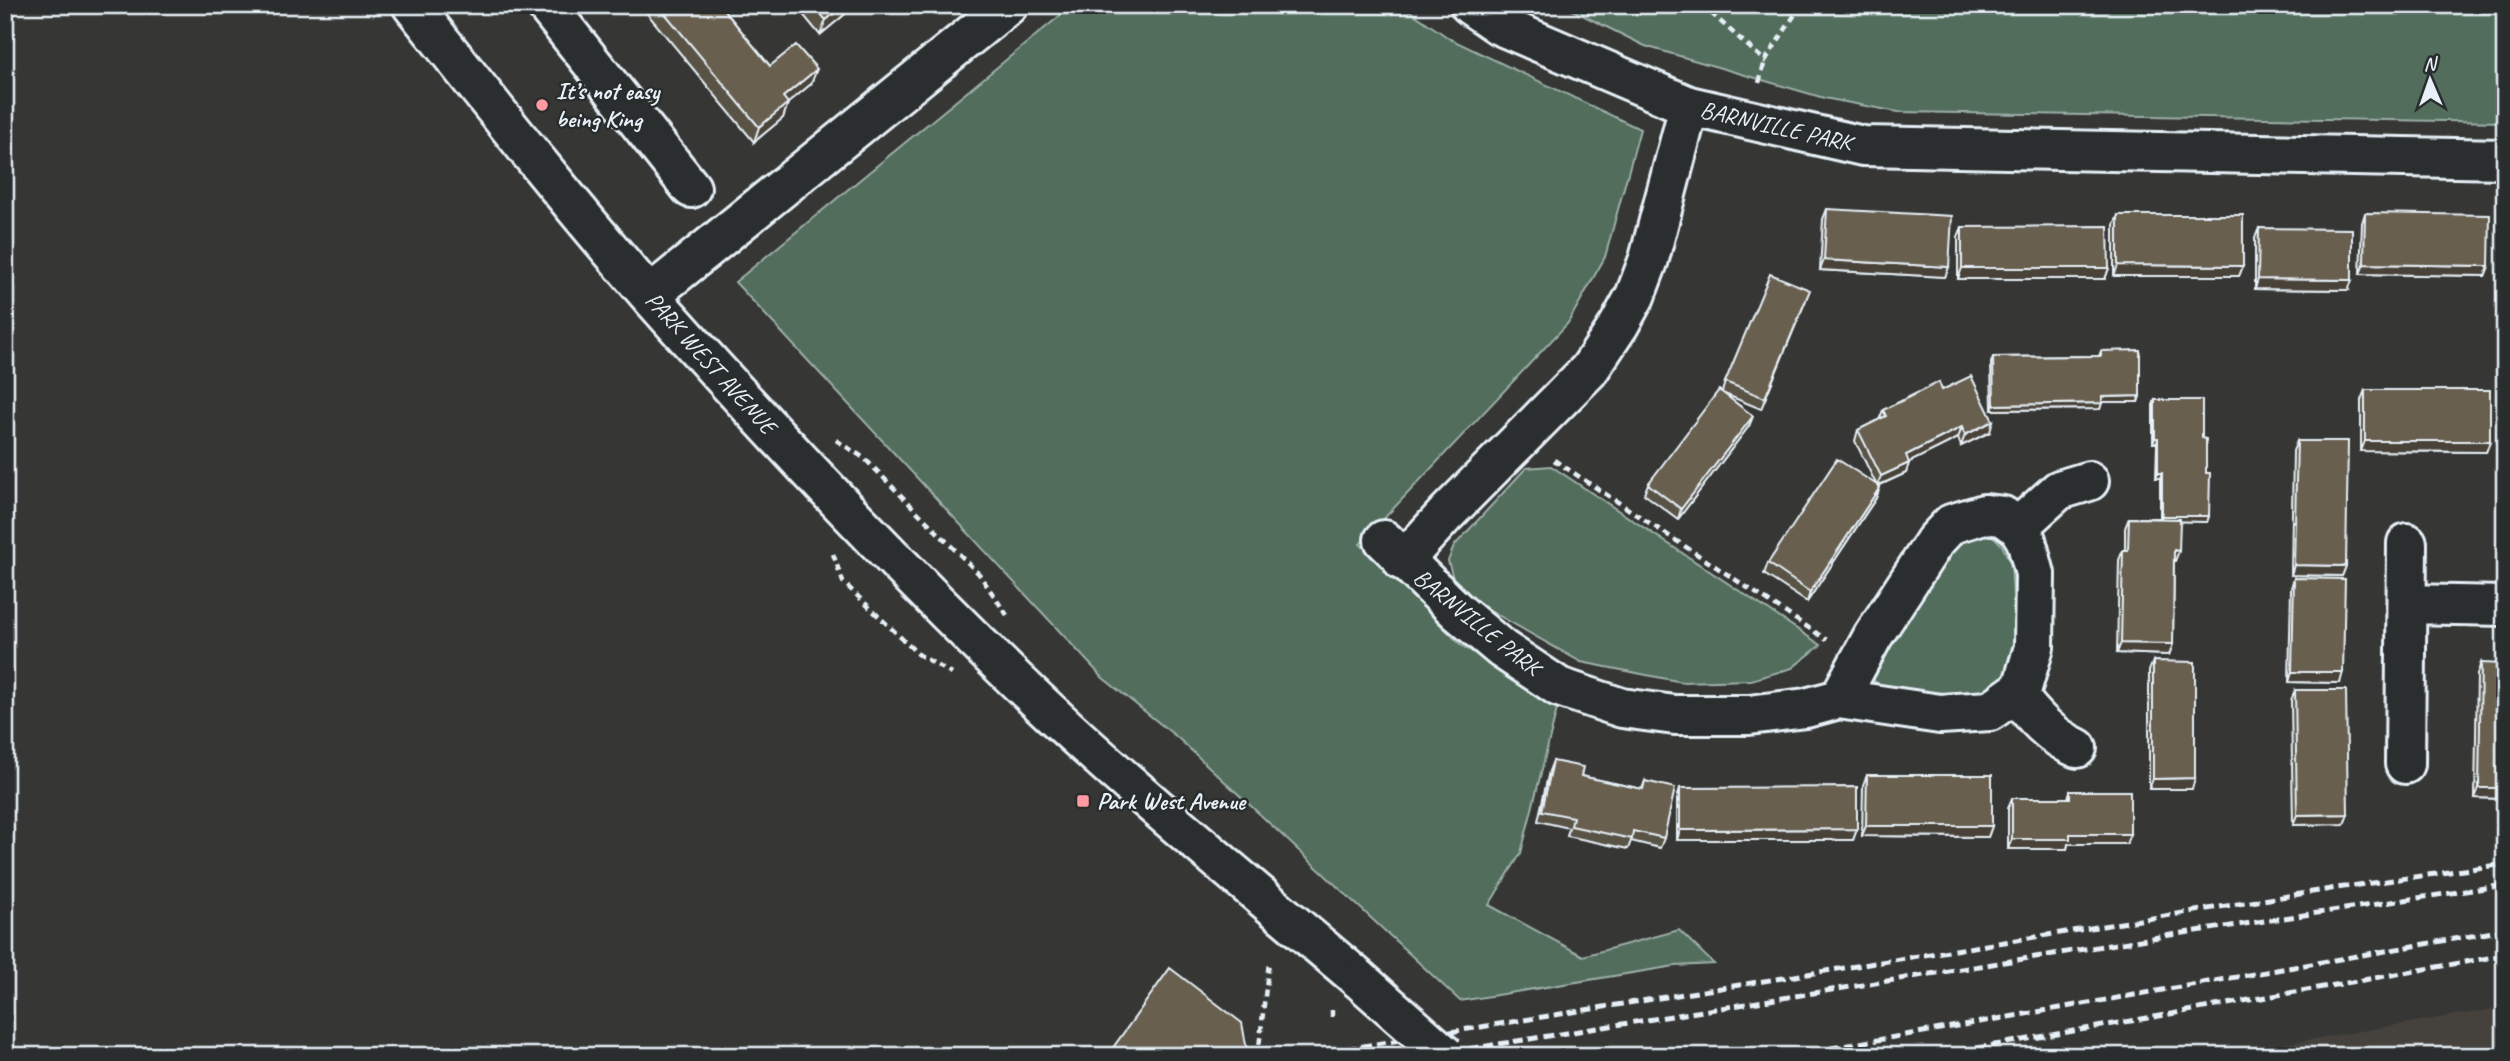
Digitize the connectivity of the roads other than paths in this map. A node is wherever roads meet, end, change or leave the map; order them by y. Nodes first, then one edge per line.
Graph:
1 (412, 5) edge
2 (546, 5) edge
3 (1007, 5) edge
4 (1470, 5) edge
5 (1689, 106) junction
6 (2505, 159) edge
7 (691, 188) dead end
8 (650, 295) junction
9 (2089, 481) dead end
10 (2018, 527) junction
11 (2407, 543) dead end
12 (2407, 604) junction
13 (2505, 606) edge
14 (2015, 694) junction
15 (1839, 699) junction
16 (2077, 748) dead end
17 (2405, 764) dead end
18 (1447, 1056) edge

1 - 8 street, PARK WEST AVENUE
2 - 7 street
3 - 8 street
4 - 5 street
5 - 6 street, BARNVILLE PARK
5 - 15 street, BARNVILLE PARK
8 - 18 street, PARK WEST AVENUE, bridge
9 - 10 street
10 - 14 street
10 - 15 street
11 - 12 street
12 - 13 street
12 - 17 street
14 - 15 street, BARNVILLE PARK
14 - 16 street

